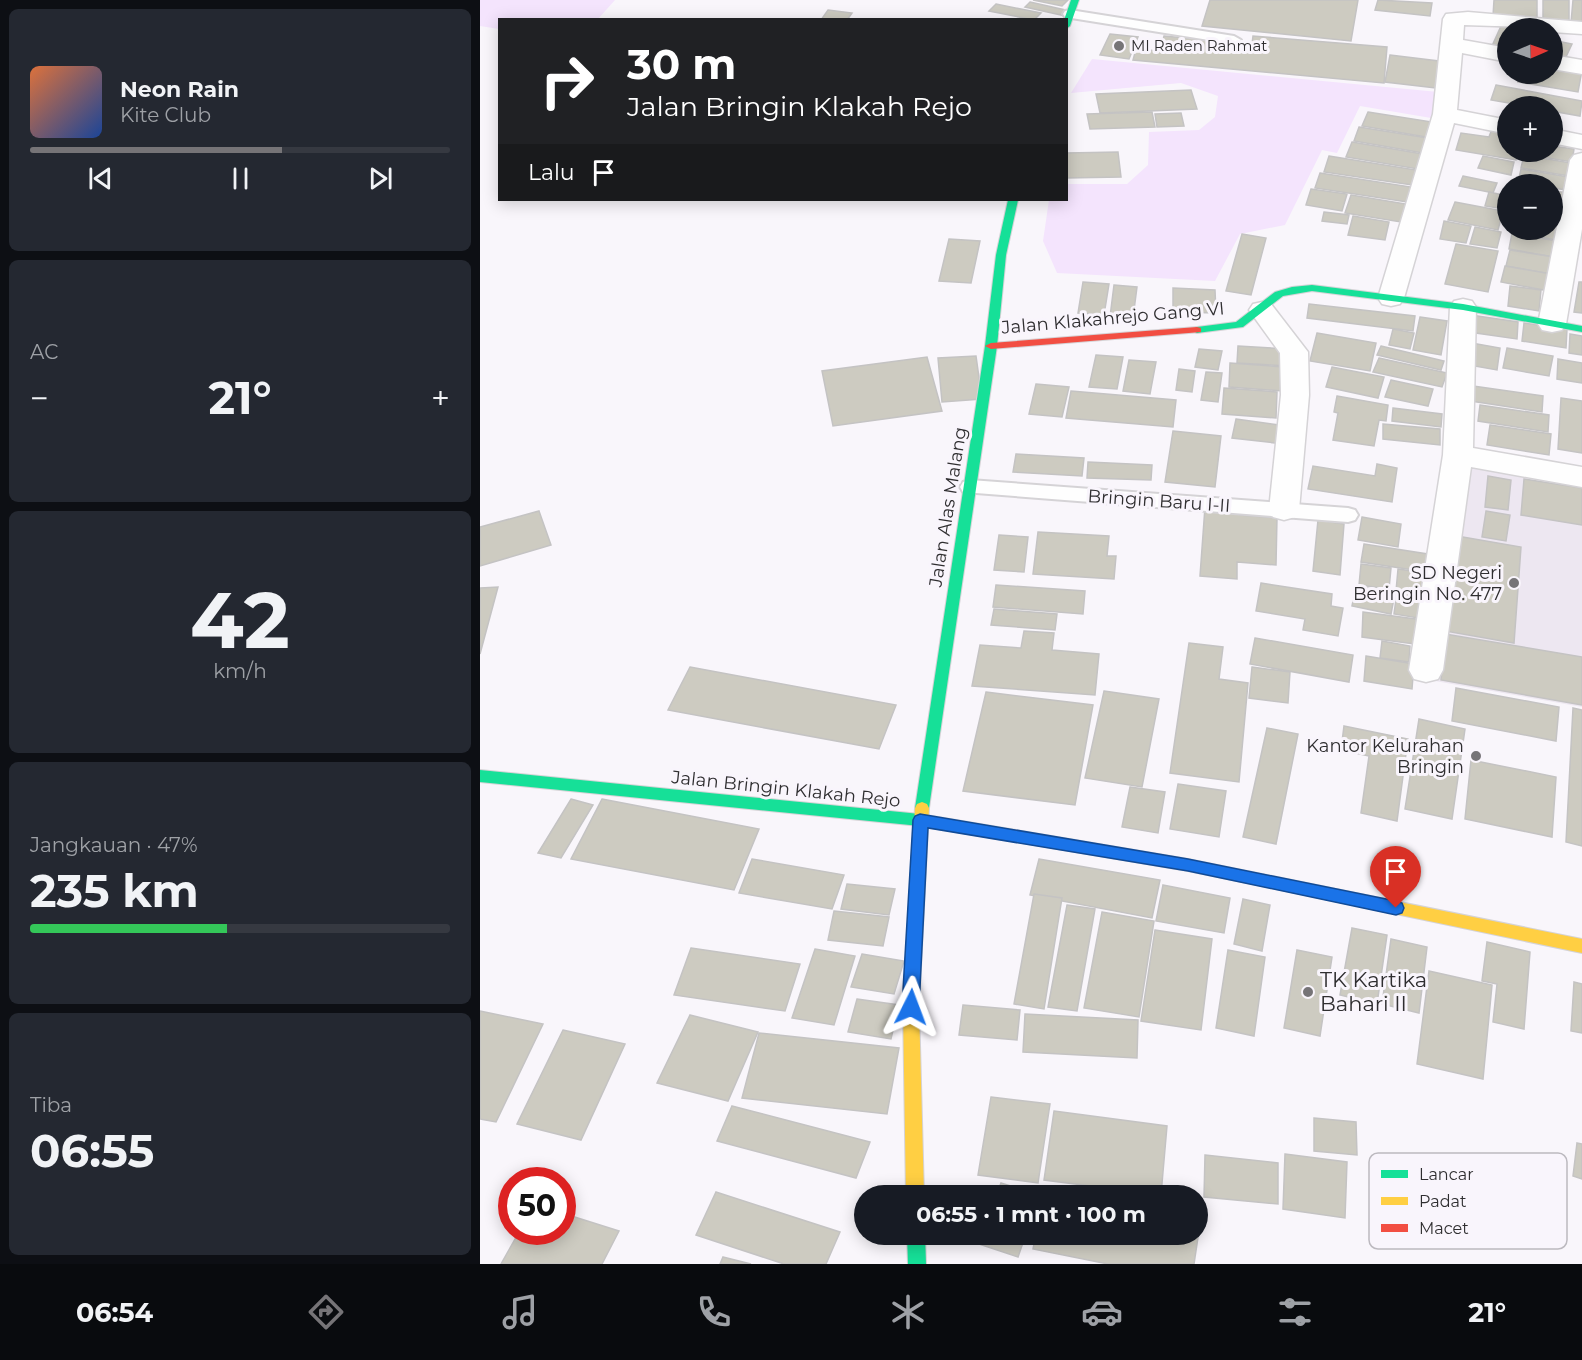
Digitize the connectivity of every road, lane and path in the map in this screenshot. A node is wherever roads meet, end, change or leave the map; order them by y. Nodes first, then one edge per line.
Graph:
1 (1071, 13) edge
2 (1582, 28) edge
3 (1234, 40) dead end
4 (1452, 45) junction
5 (1497, 53) edge
6 (1563, 64) edge
7 (1582, 67) edge
8 (1445, 114) junction
9 (1497, 125) edge
10 (1563, 138) edge
11 (1582, 141) edge
12 (1582, 160) edge
13 (1013, 201) edge
14 (1391, 298) junction
15 (1463, 307) junction
16 (1262, 310) junction
17 (1552, 324) junction
18 (1582, 330) edge
19 (991, 346) junction
20 (1458, 455) junction
21 (1582, 477) edge
22 (970, 487) junction
23 (1284, 510) junction
24 (1348, 515) dead end
25 (1426, 670) dead end
26 (480, 776) edge
27 (920, 820) junction
28 (1582, 946) edge
29 (915, 1185) edge
30 (916, 1245) edge
31 (917, 1264) edge

1 - 3 lane
2 - 4 street
4 - 5 street
4 - 8 street
6 - 7 street
8 - 9 street
8 - 14 street
10 - 11 street
12 - 17 street
13 - 19 street, Jalan Alas Malang
14 - 15 street, Jalan Klakahrejo Gang VI
14 - 16 street, Jalan Klakahrejo Gang VI
15 - 17 street, Jalan Klakahrejo Gang VI
15 - 20 street
16 - 19 street, Jalan Klakahrejo Gang VI
16 - 23 street
17 - 18 street, Jalan Klakahrejo Gang VI
19 - 22 street, Jalan Alas Malang
20 - 21 street
20 - 25 street
22 - 23 lane, Bringin Baru I-II
22 - 27 street, Jalan Alas Malang
23 - 24 lane, Bringin Baru I-II
26 - 27 street, Jalan Bringin Klakah Rejo
27 - 28 street, Jalan Bringin Klakah Rejo
27 - 29 street, Jalan Alas Malang
30 - 31 street

